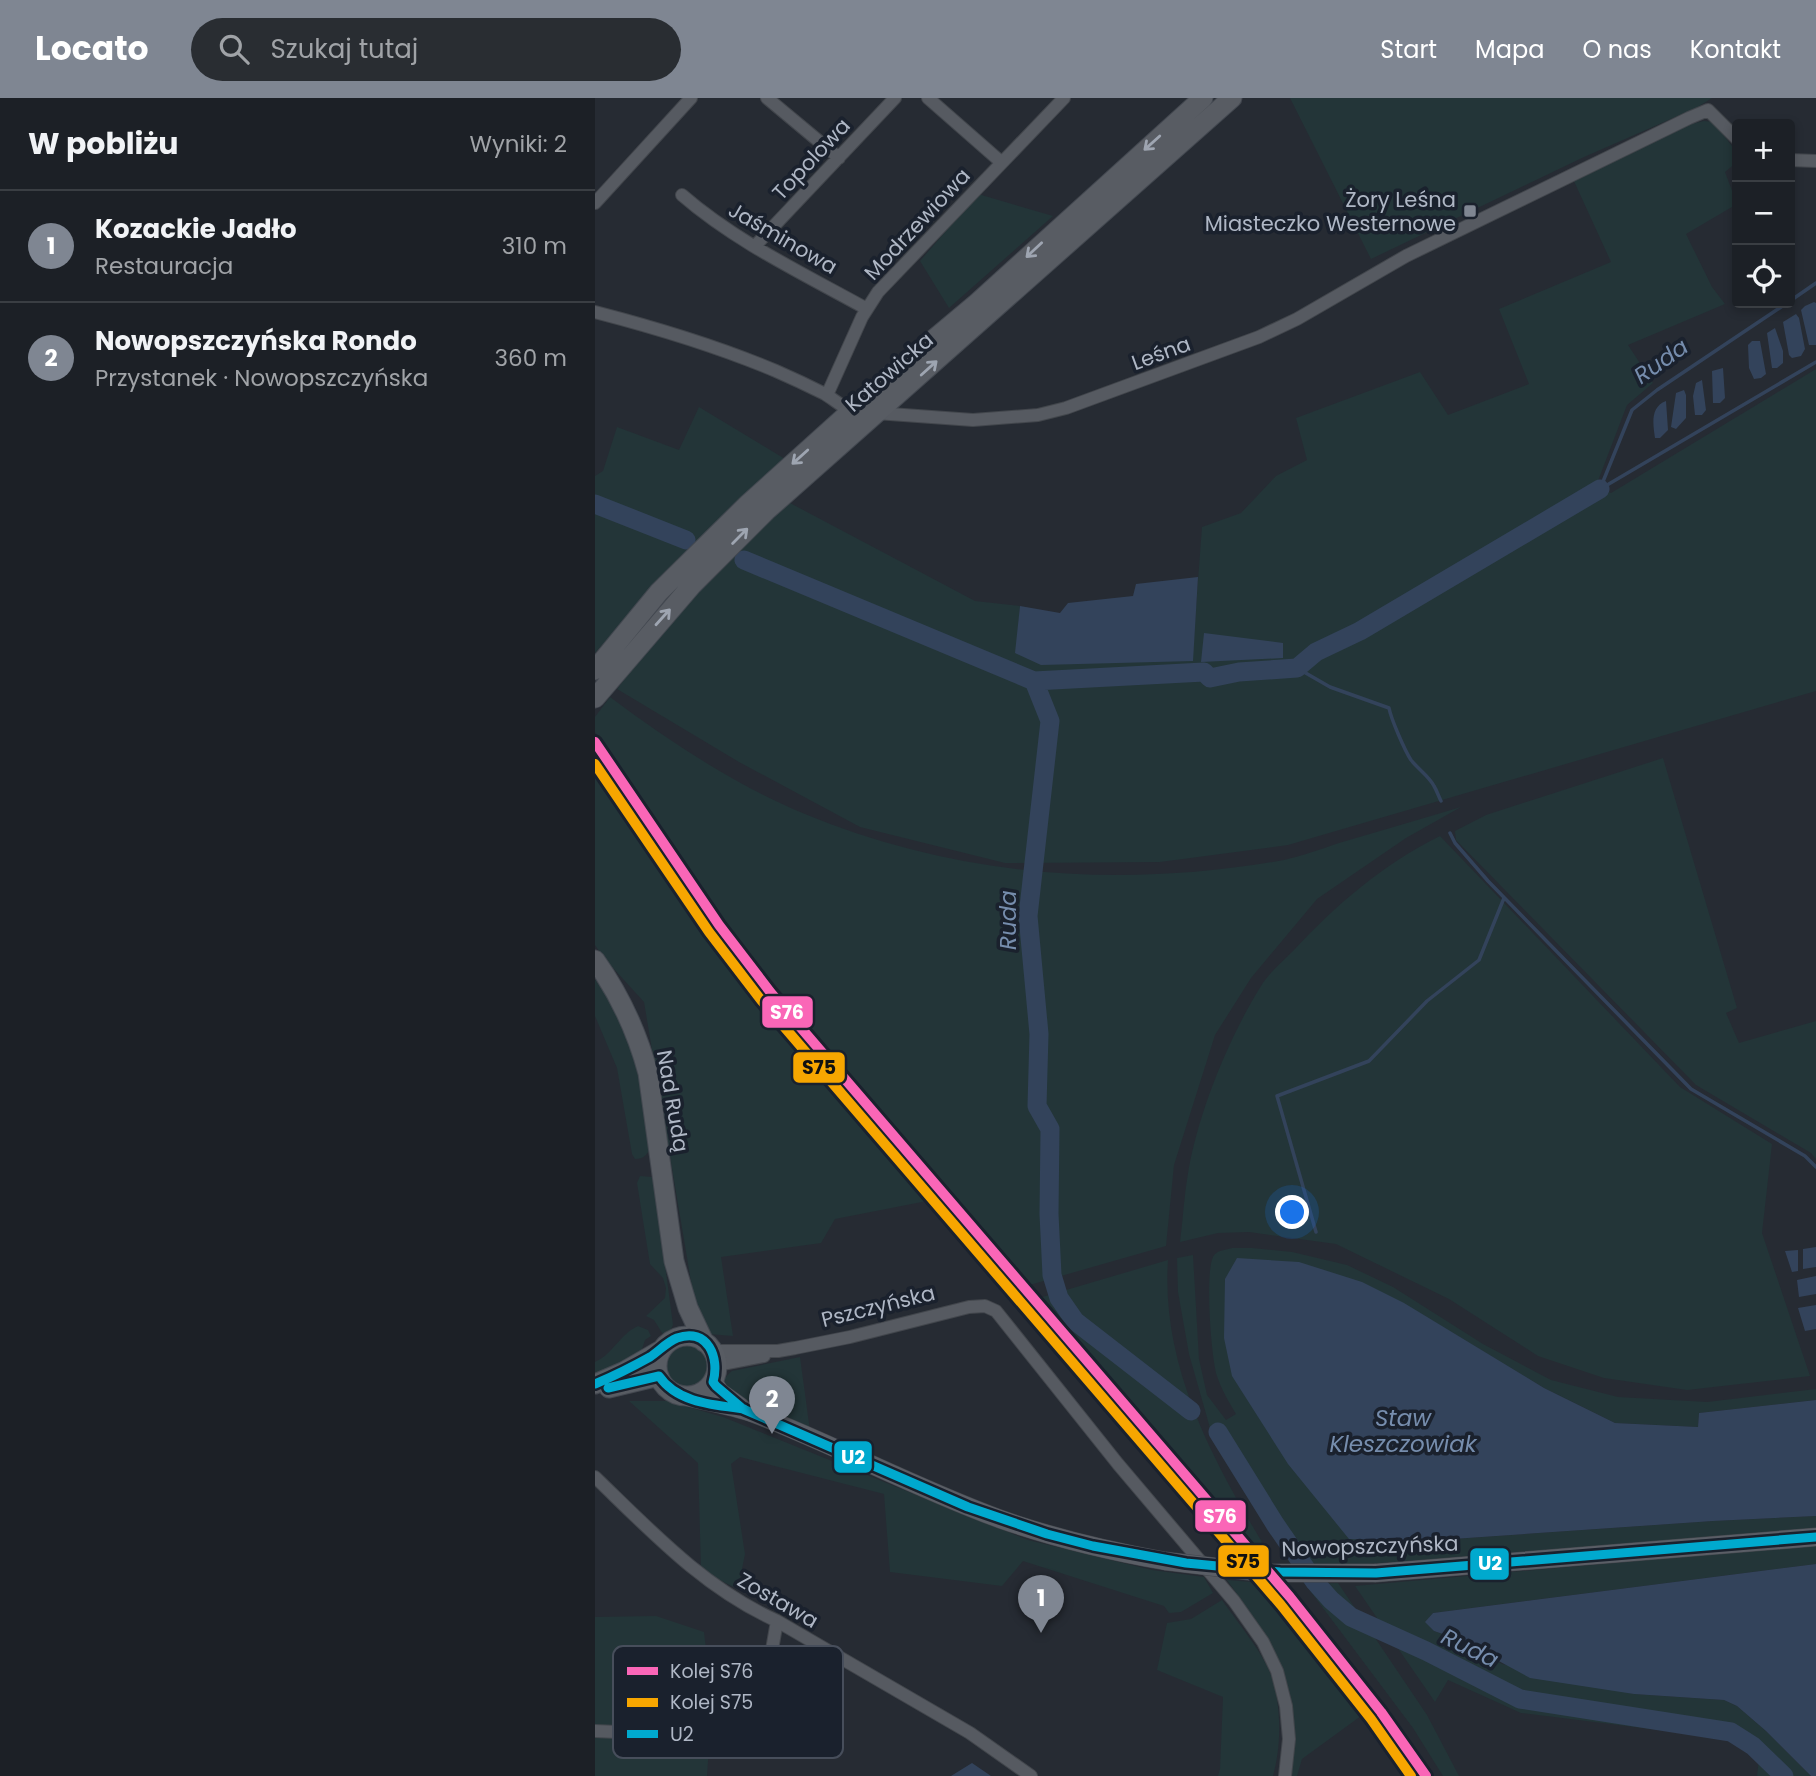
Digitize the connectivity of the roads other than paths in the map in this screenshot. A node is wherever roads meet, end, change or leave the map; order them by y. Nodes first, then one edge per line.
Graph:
1 (691, 98) edge
2 (767, 98) edge
3 (895, 98) edge
4 (928, 98) edge
5 (1063, 98) edge
6 (1203, 98) edge
7 (1232, 98) edge
8 (1732, 134) edge
9 (839, 158) junction
10 (1795, 160) edge
11 (1816, 161) edge
12 (1001, 162) junction
13 (682, 195) dead end
14 (595, 203) edge
15 (755, 246) junction
16 (867, 309) junction
17 (595, 312) edge
18 (827, 395) junction
19 (851, 412) junction
20 (878, 413) junction
21 (628, 643) junction
22 (595, 670) edge
23 (595, 698) edge
24 (595, 960) edge
25 (674, 1261) junction
26 (678, 1338) junction
27 (661, 1350) junction
28 (712, 1360) junction
29 (659, 1376) junction
30 (595, 1384) edge
31 (595, 1391) edge
32 (685, 1396) junction
33 (743, 1409) junction
34 (595, 1478) edge
35 (1816, 1537) edge
36 (778, 1621) junction
37 (773, 1646) edge
38 (821, 1646) edge
39 (843, 1659) edge
40 (595, 1731) edge
41 (613, 1732) edge
42 (1031, 1776) edge
43 (1285, 1776) edge

1 - 14 street
2 - 9 street
3 - 9 street, Topolowa
4 - 12 street
5 - 12 street, Modrzewiowa
6 -> 19 main road, Katowicka
20 -> 7 main road, Katowicka
8 - 20 street, Leśna
9 - 15 street, Topolowa
10 - 11 street
12 - 16 street, Modrzewiowa
13 - 15 street, Jaśminowa
15 - 16 street, Jaśminowa
16 - 18 street, Modrzewiowa
17 - 18 street
18 - 19 street
19 - 20 street, Leśna
19 -> 21 main road, Katowicka
21 -> 20 main road, Katowicka
21 - 22 main road, Katowicka
21 - 23 main road, Katowicka
24 - 25 main road, Nad Rudą
25 - 26 main road, Nad Rudą
25 - 28 main road, Nad Rudą
26 - 27 main road
26 - 28 main road
27 - 29 main road
27 - 30 main road
28 - 32 main road
28 - 33 main road, Nowopszczyńska
28 - 43 street, Pszczyńska
29 - 31 main road
29 - 32 main road
32 - 33 main road, Nowopszczyńska
33 - 35 main road, Nowopszczyńska, bridge
34 - 36 street, Zostawa
36 - 37 street
36 - 38 street, Zostawa
39 - 42 street, Zostawa
40 - 41 street

